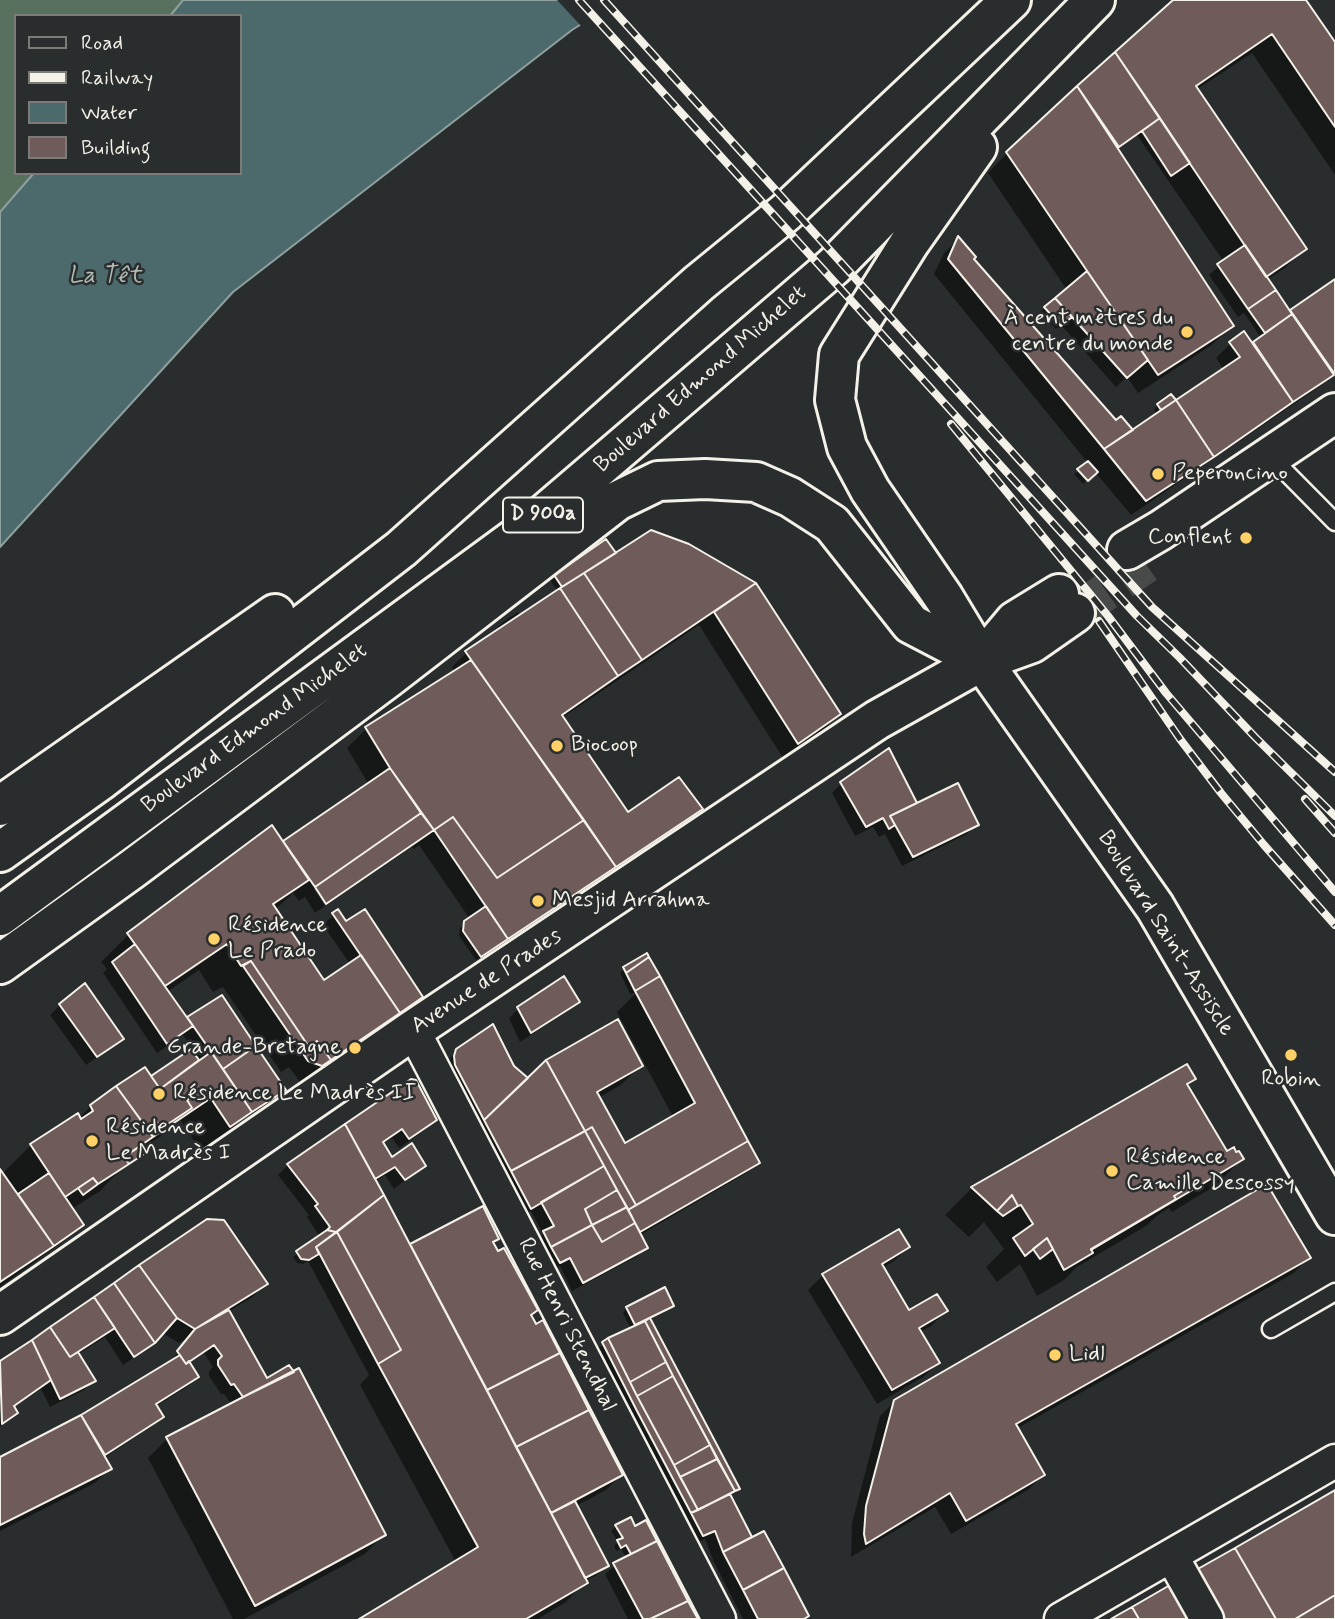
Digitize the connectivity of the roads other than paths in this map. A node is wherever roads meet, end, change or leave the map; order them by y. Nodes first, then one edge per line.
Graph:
1 (1011, 0) edge
2 (1095, 0) edge
3 (1040, 57) junction
4 (699, 283) junction
5 (1331, 431) edge
6 (1280, 465) junction
7 (1335, 523) edge
8 (1137, 557) tunnel mouth
9 (1067, 603) tunnel mouth
10 (982, 661) junction
11 (0, 806) edge
12 (0, 852) edge
13 (0, 916) edge
14 (0, 964) edge
15 (413, 1031) junction
16 (1335, 1215) edge
17 (1335, 1292) edge
18 (0, 1315) edge
19 (1271, 1329) dead end
20 (1335, 1461) edge
21 (1172, 1557) junction
22 (719, 1619) edge
23 (1061, 1619) edge
24 (1207, 1619) edge

1 - 4 main road, D 900a
2 - 3 main road, Boulevard Edmond Michelet / D 900a
3 - 10 main road, Boulevard Saint-Assiscle
3 - 13 main road, Boulevard Edmond Michelet / D 900a
4 - 11 main road
4 - 12 main road, D 900a
5 - 6 main road
6 - 7 lane
6 - 8 main road
9 - 10 main road
10 - 14 main road
10 - 15 main road, Avenue de Prades
10 - 16 main road, Boulevard Saint-Assiscle
15 - 18 main road, Avenue de Prades
15 - 22 street, Rue Henri Stendhal
17 - 19 lane
20 - 21 street
21 - 23 street
21 - 24 street

